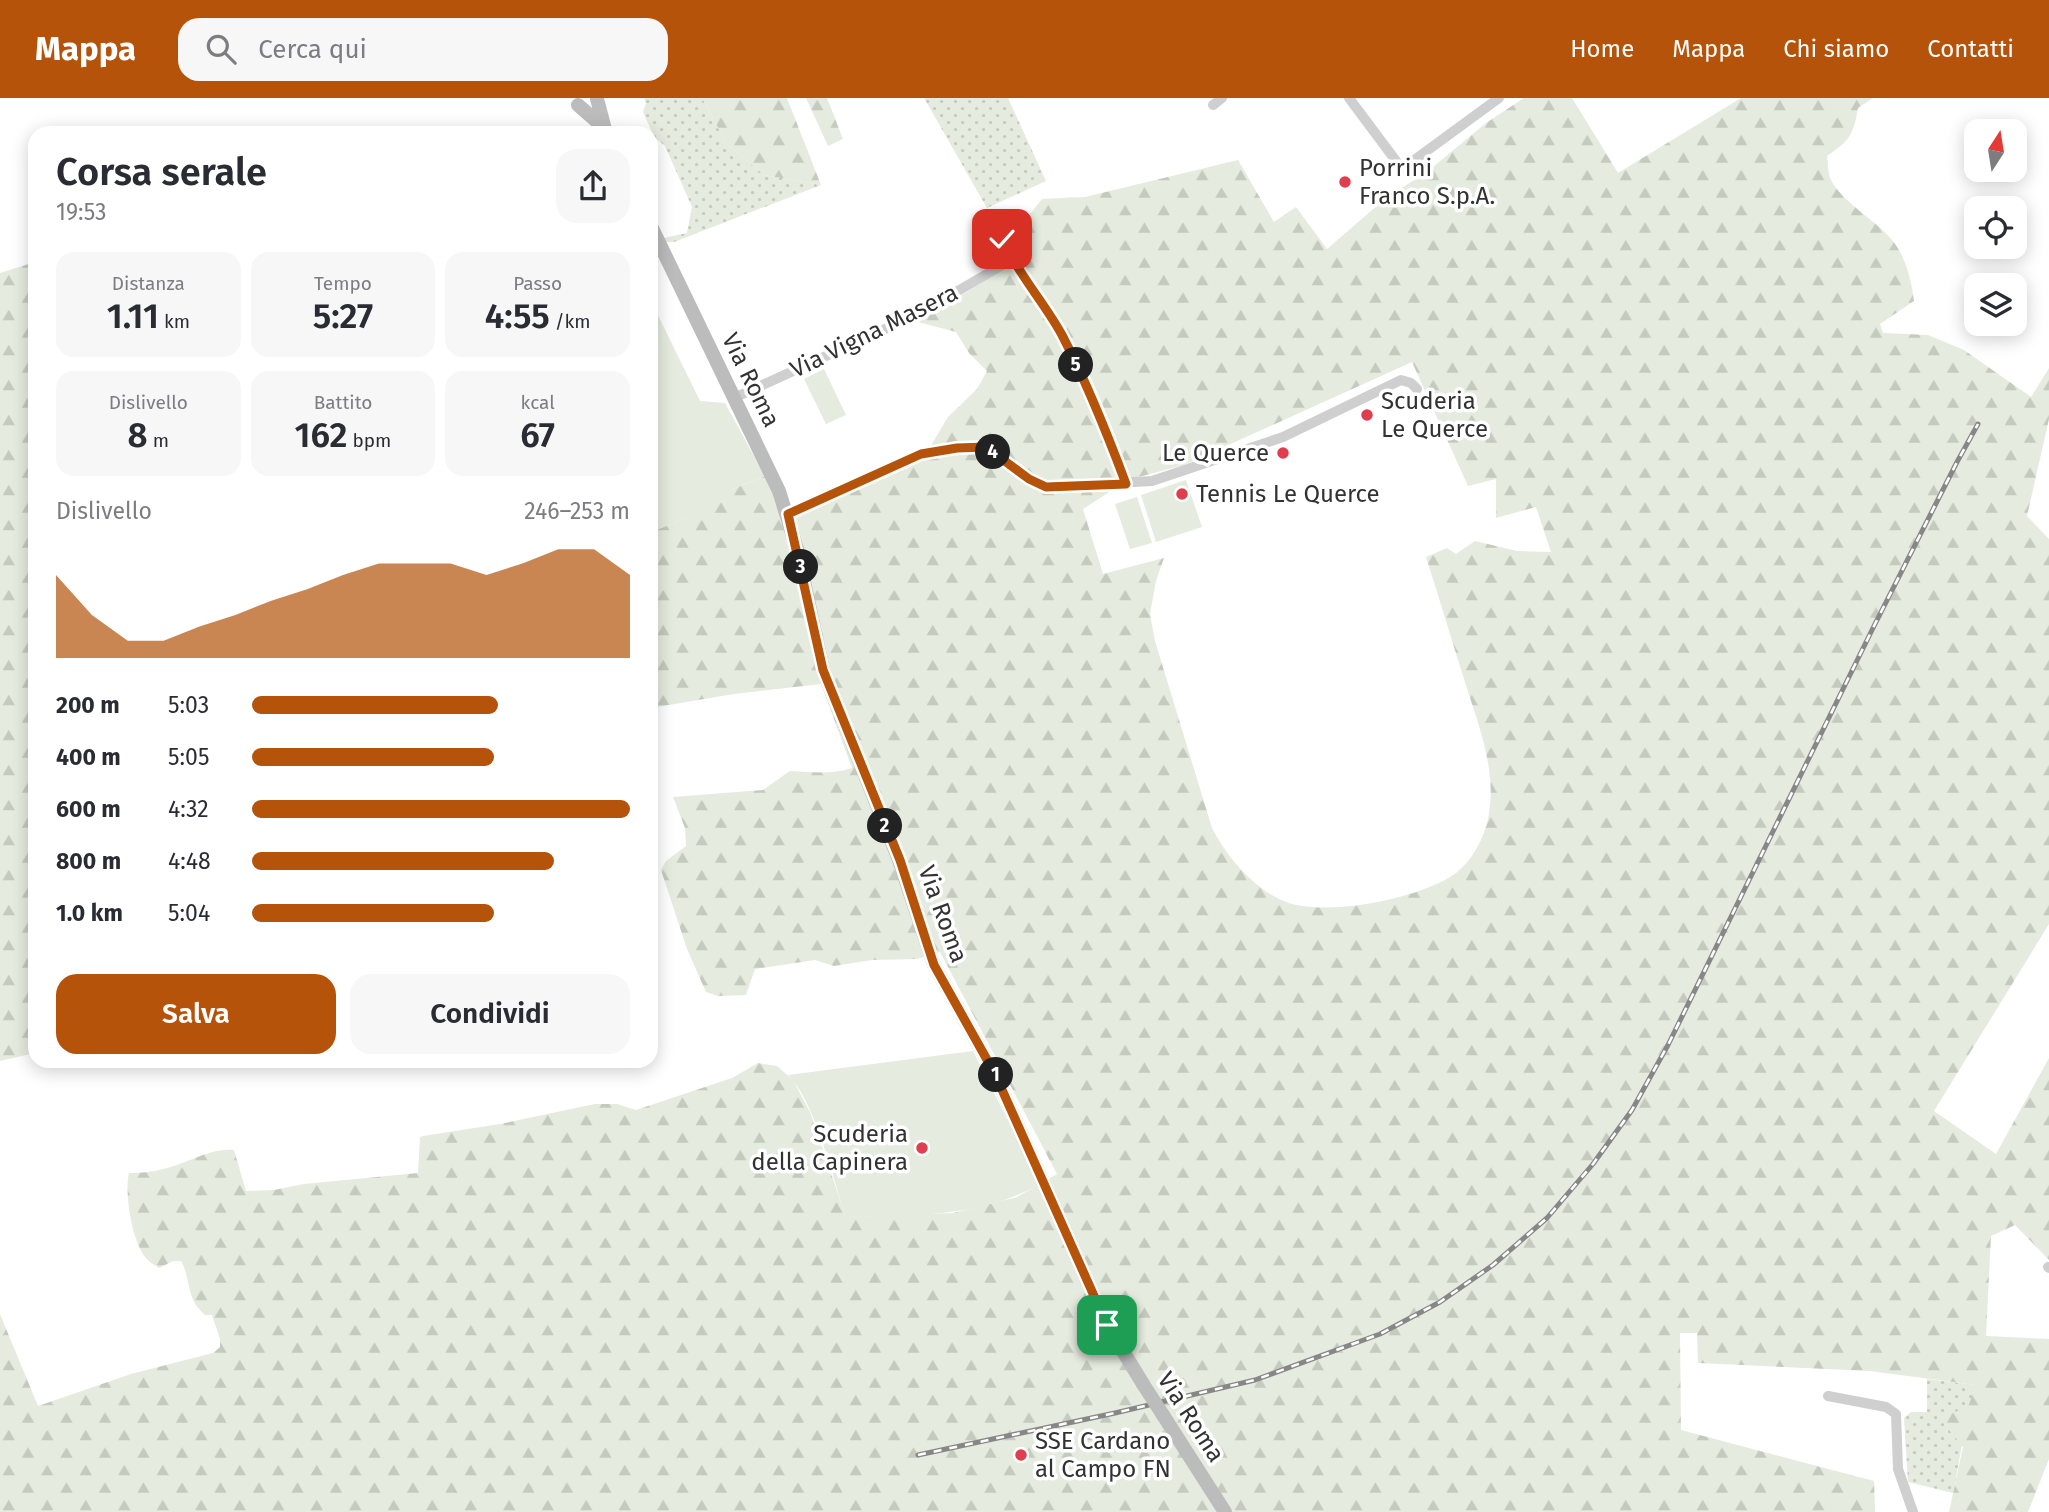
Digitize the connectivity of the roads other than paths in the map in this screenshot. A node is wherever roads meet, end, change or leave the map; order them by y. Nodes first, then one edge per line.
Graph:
1 (598, 98) edge
2 (1222, 98) edge
3 (1349, 98) edge
4 (1499, 98) edge
5 (575, 101) edge
6 (1213, 105) dead end
7 (601, 126) edge
8 (604, 126) edge
9 (1002, 239) dead end
10 (658, 241) edge
11 (1012, 260) junction
12 (1417, 389) dead end
13 (734, 398) junction
14 (1126, 484) junction
15 (788, 514) junction
16 (1829, 1396) dead end
17 (1225, 1512) edge
18 (1913, 1512) edge

1 - 5 street
1 - 8 street
2 - 6 street
3 - 4 street
5 - 7 street
9 - 11 street
10 - 13 street, Via Roma
11 - 13 street, Via Vigna Masera
11 - 14 street
12 - 14 street
13 - 15 street, Via Roma
14 - 15 street
15 - 17 street, Via Roma, bridge
16 - 18 street

